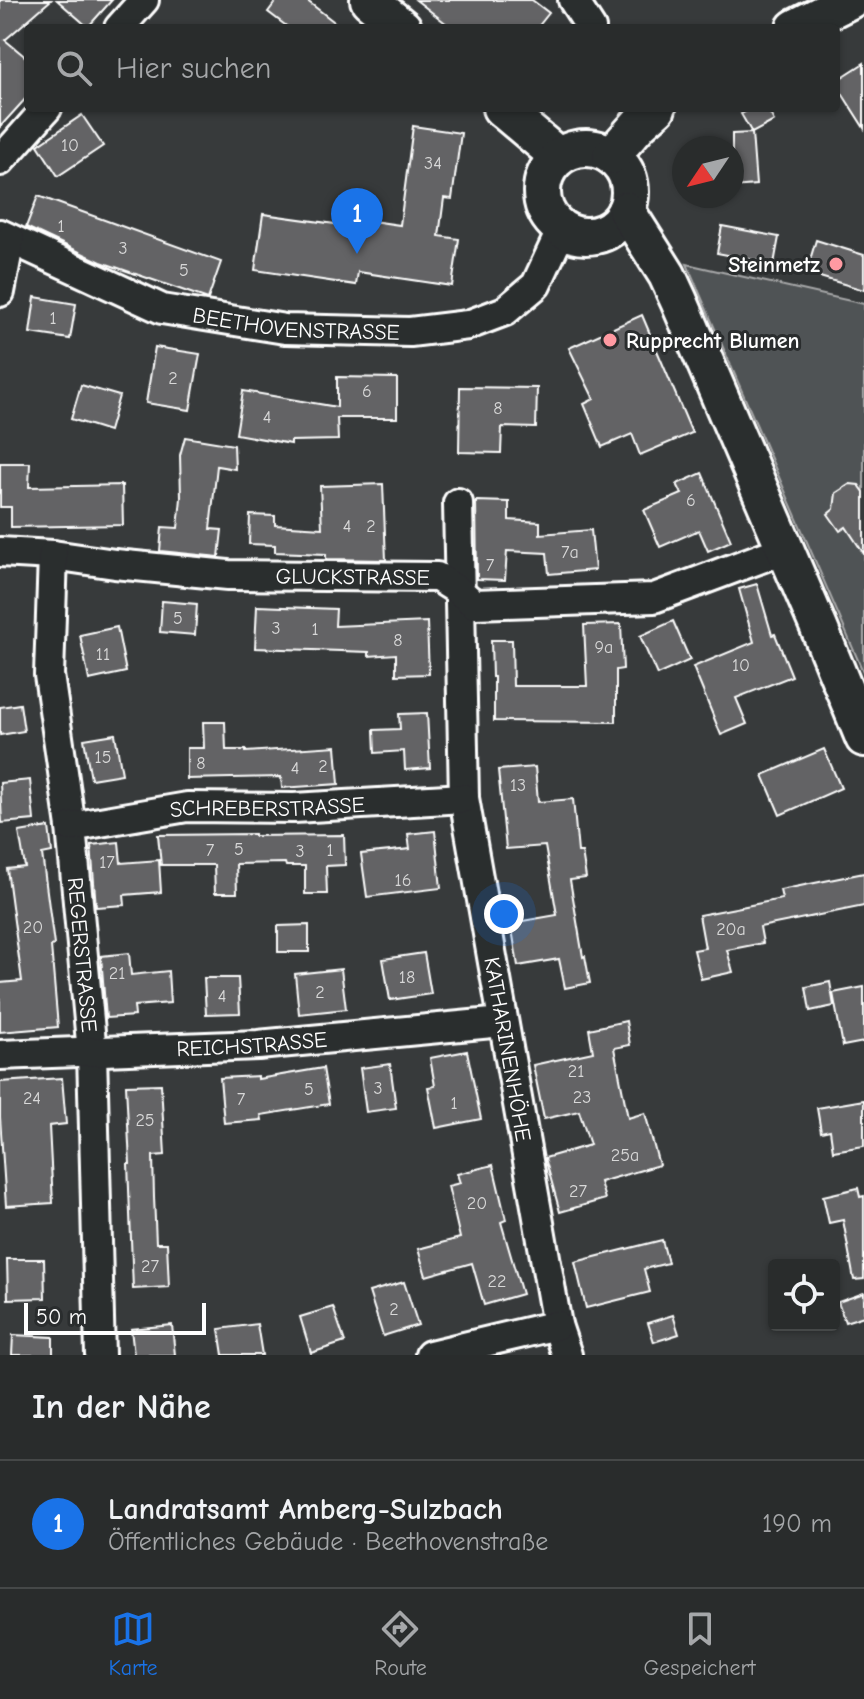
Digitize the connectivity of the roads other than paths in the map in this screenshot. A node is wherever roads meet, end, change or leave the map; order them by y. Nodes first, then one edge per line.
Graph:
1 (144, 0) edge
2 (369, 0) edge
3 (573, 0) edge
4 (850, 0) edge
5 (123, 24) edge
6 (398, 24) edge
7 (588, 24) edge
8 (803, 24) edge
9 (43, 112) edge
10 (506, 112) edge
11 (648, 112) edge
12 (611, 156) junction
13 (559, 157) junction
14 (0, 161) edge
15 (626, 210) junction
16 (562, 229) junction
17 (5, 236) edge
18 (0, 292) edge
19 (458, 503) dead end
20 (785, 549) junction
21 (0, 552) edge
22 (53, 555) junction
23 (459, 591) junction
24 (864, 738) edge
25 (464, 798) junction
26 (71, 827) junction
27 (503, 1022) junction
28 (92, 1053) junction
29 (0, 1055) edge
30 (557, 1325) junction
31 (100, 1355) edge
32 (430, 1355) edge
33 (567, 1355) edge

1 - 5 street
2 - 6 street
3 - 7 street
4 - 8 street
9 - 14 street
10 - 13 street
11 - 12 street
12 - 13 street
12 - 15 street
13 - 16 street
15 - 16 street
15 - 20 street
16 - 17 street, BEETHOVENSTRASSE
17 - 18 street
19 - 23 street, KATHARINENHÖHE
20 - 23 street, GLUCKSTRASSE
20 - 24 street
21 - 22 street, GLUCKSTRASSE
22 - 23 street, GLUCKSTRASSE
22 - 26 street, REGERSTRASSE
23 - 25 street, KATHARINENHÖHE
25 - 26 street, SCHREBERSTRASSE
25 - 27 street, KATHARINENHÖHE
26 - 28 street, REGERSTRASSE
27 - 28 street, REICHSTRASSE
27 - 30 street, KATHARINENHÖHE
28 - 29 street, REICHSTRASSE
28 - 31 street, REGERSTRASSE
30 - 32 street
30 - 33 street, KATHARINENHÖHE

